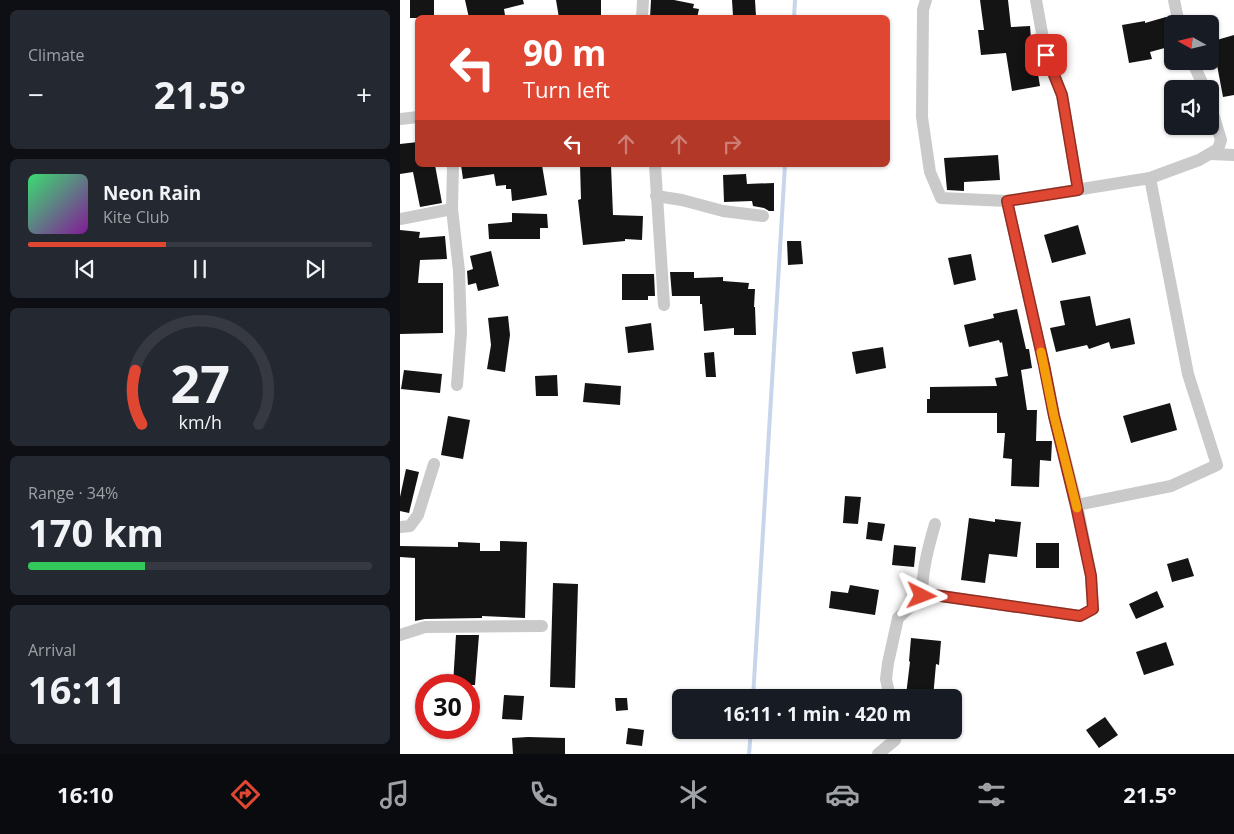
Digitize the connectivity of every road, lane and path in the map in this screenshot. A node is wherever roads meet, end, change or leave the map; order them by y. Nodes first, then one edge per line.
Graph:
1 (643, 0) edge
2 (926, 0) edge
3 (1036, 0) edge
4 (1174, 0) edge
5 (642, 15) edge
6 (1177, 15) edge
7 (415, 117) edge
8 (400, 119) edge
9 (1219, 133) edge
10 (1210, 154) junction
11 (1234, 156) edge
12 (453, 167) edge
13 (654, 167) edge
14 (1150, 178) junction
15 (1078, 190) junction
16 (656, 196) junction
17 (1007, 201) junction
18 (452, 209) junction
19 (763, 216) dead end
20 (400, 219) edge
21 (664, 305) dead end
22 (457, 385) dead end
23 (434, 464) dead end
24 (1076, 506) junction
25 (935, 524) dead end
26 (400, 527) edge
27 (922, 596) junction
28 (542, 626) dead end
29 (400, 635) edge
30 (888, 689) edge
31 (895, 739) edge
32 (878, 754) edge

1 - 5 street
2 - 17 street
3 - 15 street
4 - 6 street
7 - 8 street
9 - 10 street
10 - 11 street
10 - 14 street
12 - 18 street
13 - 16 street
14 - 15 street
14 - 24 street
15 - 17 street
16 - 19 street
16 - 21 street
17 - 24 street
18 - 20 street
18 - 22 street
23 - 26 street
24 - 27 street
25 - 27 street
27 - 30 street
28 - 29 street
31 - 32 street

